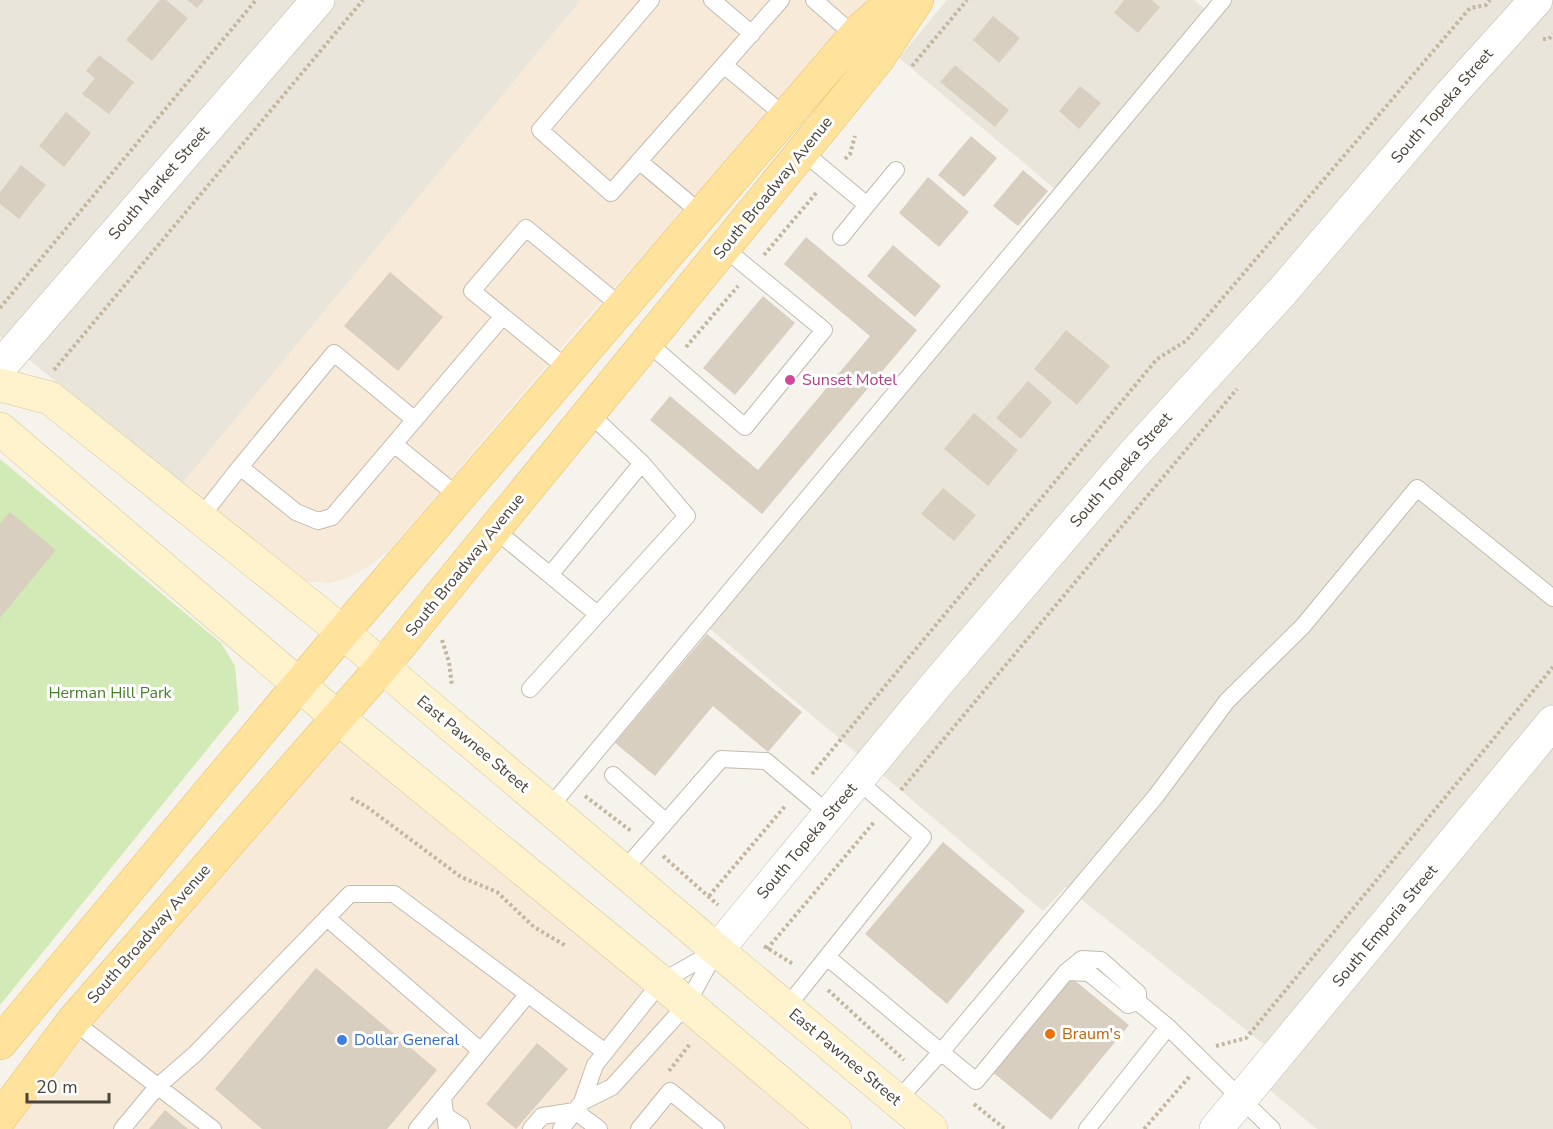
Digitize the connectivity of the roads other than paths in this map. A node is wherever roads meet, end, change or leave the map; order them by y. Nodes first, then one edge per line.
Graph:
1 (318, 0) edge
2 (651, 0) edge
3 (712, 0) edge
4 (781, 0) edge
5 (814, 0) edge
6 (894, 0) edge
7 (916, 0) edge
8 (1223, 0) edge
9 (1536, 0) edge
10 (752, 34) junction
11 (855, 36) junction
12 (724, 65) junction
13 (786, 117) junction
14 (802, 151) junction
15 (639, 161) junction
16 (896, 170) dead end
17 (867, 205) junction
18 (702, 214) junction
19 (842, 237) dead end
20 (724, 248) junction
21 (622, 307) junction
22 (503, 316) junction
23 (647, 342) junction
24 (0, 367) edge
25 (569, 370) junction
26 (0, 384) edge
27 (589, 413) junction
28 (415, 420) junction
29 (0, 429) edge
30 (394, 444) junction
31 (642, 463) junction
32 (240, 467) junction
33 (459, 497) junction
34 (200, 518) junction
35 (494, 529) junction
36 (550, 575) junction
37 (1553, 597) edge
38 (597, 614) junction
39 (344, 632) junction
40 (382, 667) junction
41 (300, 684) junction
42 (530, 689) dead end
43 (338, 718) junction
44 (1553, 722) edge
45 (613, 775) dead end
46 (857, 780) junction
47 (549, 808) junction
48 (829, 814) junction
49 (666, 822) junction
50 (623, 872) junction
51 (327, 918) junction
52 (717, 950) junction
53 (827, 957) junction
54 (661, 982) junction
55 (528, 994) junction
56 (786, 1008) junction
57 (678, 1014) junction
58 (73, 1021) junction
59 (1168, 1027) junction
60 (0, 1043) edge
61 (481, 1051) junction
62 (605, 1052) junction
63 (941, 1052) junction
64 (157, 1087) junction
65 (443, 1097) junction
66 (1242, 1098) junction
67 (897, 1101) junction
68 (579, 1106) junction
69 (3, 1108) edge
70 (447, 1123) edge
71 (122, 1129) edge
72 (213, 1129) edge
73 (417, 1129) edge
74 (462, 1129) edge
75 (531, 1129) edge
76 (561, 1129) edge
77 (599, 1129) edge
78 (639, 1129) edge
79 (716, 1129) edge
80 (835, 1129) edge
81 (931, 1129) edge
82 (1087, 1129) edge
83 (1216, 1129) edge
84 (1272, 1129) edge

1 - 24 street, South Market Street
2 - 15 lane
3 - 10 lane
4 - 10 lane
5 - 11 lane
6 - 11 main road
7 - 14 main road, South Broadway Avenue
8 - 47 lane
9 - 46 street, South Topeka Street
10 - 12 lane
11 - 13 main road
12 - 13 lane
12 - 15 lane
13 - 18 main road
14 - 17 lane
14 - 20 main road, South Broadway Avenue
15 - 18 lane
16 - 17 lane
17 - 19 lane
18 - 21 main road
20 - 23 main road, South Broadway Avenue
20 - 23 lane
21 - 22 lane
21 - 25 main road
22 - 25 lane
22 - 28 lane
23 - 27 main road, South Broadway Avenue
25 - 33 main road
26 - 34 main road, East Pawnee Street
27 - 31 lane
27 - 35 main road, South Broadway Avenue
28 - 30 lane
28 - 32 lane
29 - 41 main road
30 - 32 lane
30 - 33 lane
31 - 36 lane
31 - 38 lane
32 - 34 lane
33 - 39 main road
34 - 39 main road, East Pawnee Street
35 - 36 lane
35 - 40 main road, South Broadway Avenue
36 - 38 lane
37 - 63 lane
38 - 42 lane
39 - 40 main road, East Pawnee Street
39 - 41 main road
40 - 43 main road, South Broadway Avenue
40 - 47 main road, East Pawnee Street
41 - 43 main road
41 - 60 main road
43 - 54 main road
43 - 58 main road, South Broadway Avenue
44 - 66 street, South Emporia Street
45 - 49 lane
46 - 48 street, South Topeka Street
46 - 53 lane
47 - 50 main road, East Pawnee Street
48 - 49 lane
48 - 52 street, South Topeka Street
49 - 50 lane
50 - 52 main road, East Pawnee Street
51 - 55 lane
51 - 61 lane
51 - 64 lane
52 - 54 lane
52 - 56 main road, East Pawnee Street
52 - 57 lane
53 - 56 lane
53 - 63 lane
54 - 57 main road
54 - 62 lane
55 - 61 lane
55 - 62 lane
56 - 67 main road, East Pawnee Street
57 - 68 lane
57 - 80 main road
58 - 64 lane
58 - 69 main road, South Broadway Avenue
59 - 63 lane
59 - 66 lane
59 - 82 lane
61 - 65 lane
62 - 68 lane
63 - 67 lane
64 - 71 lane
64 - 72 lane
65 - 70 lane
65 - 73 lane
66 - 83 street, South Emporia Street
66 - 84 lane
67 - 81 main road, East Pawnee Street
68 - 75 lane
68 - 76 lane
68 - 77 lane
70 - 74 lane
78 - 79 lane

